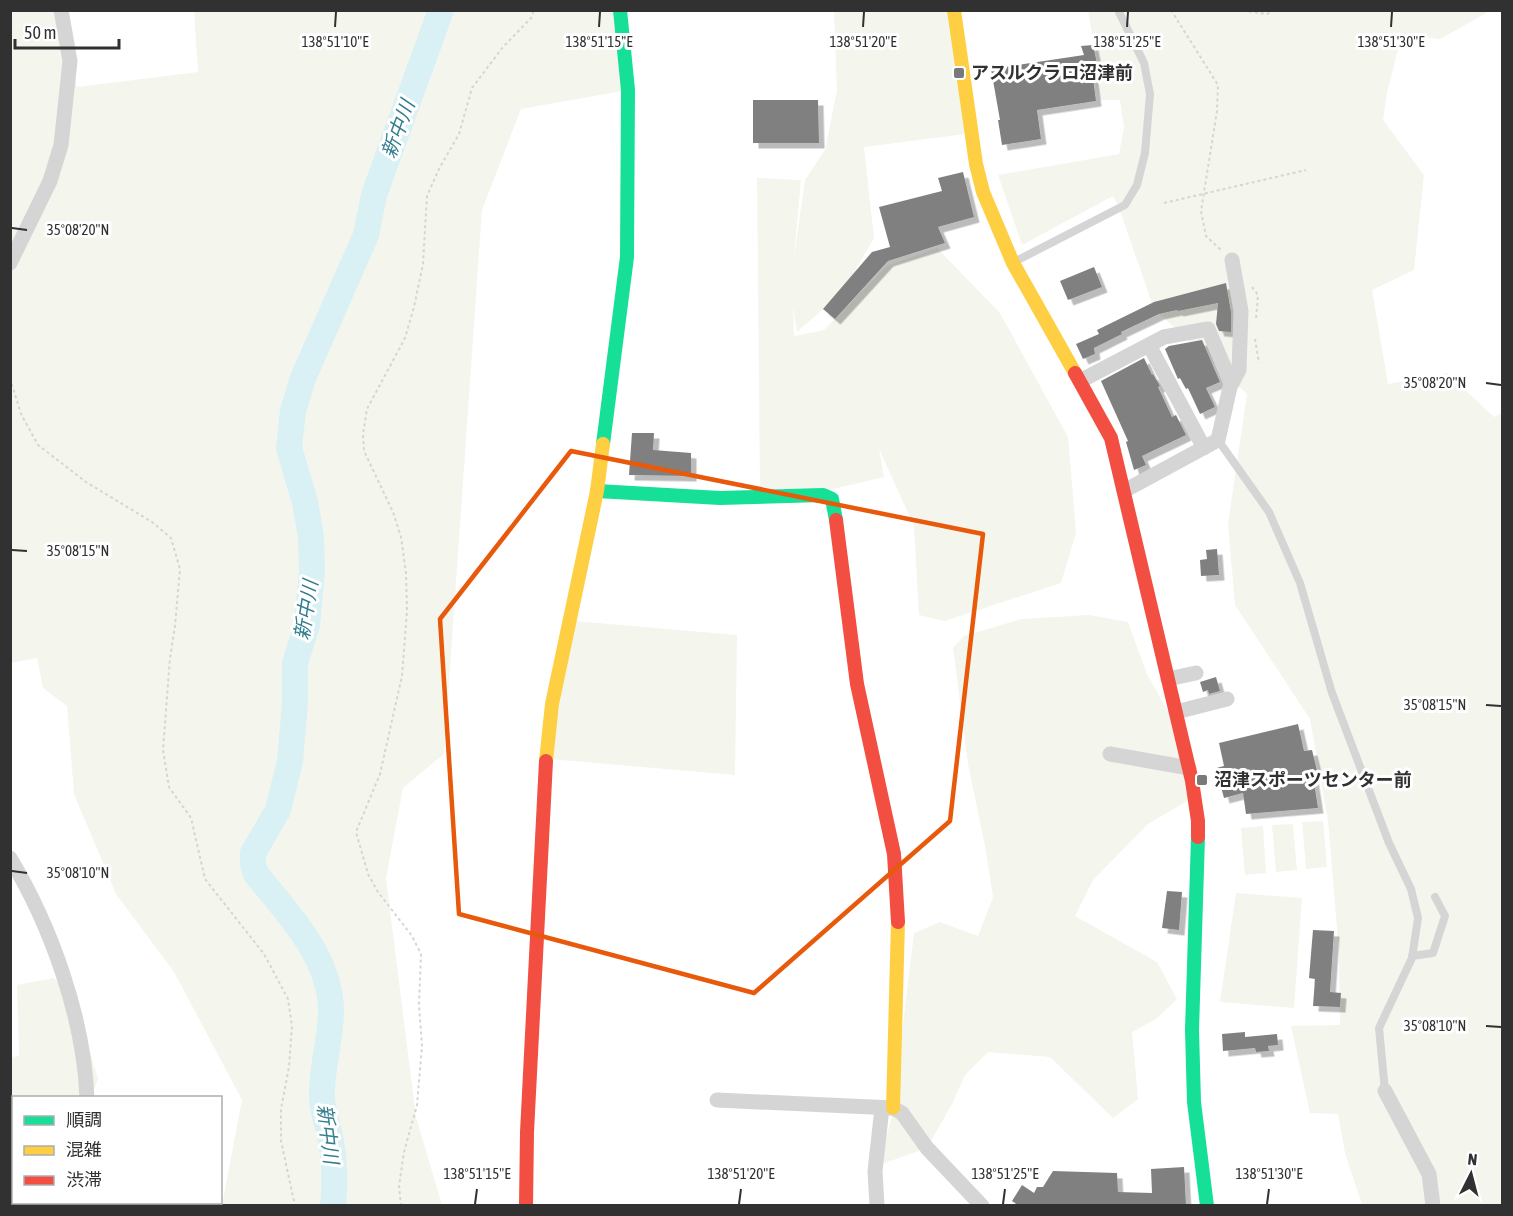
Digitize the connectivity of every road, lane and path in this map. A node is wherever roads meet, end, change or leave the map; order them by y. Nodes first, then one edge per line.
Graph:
1 (61, 10) edge
2 (534, 10) edge
3 (620, 10) edge
4 (954, 10) edge
5 (1118, 10) edge
6 (1171, 10) edge
7 (1237, 10) edge
8 (1276, 10) edge
9 (1306, 170) dead end
10 (1164, 202) dead end
11 (1232, 260) joint
12 (10, 263) edge
13 (1013, 263) junction
14 (1251, 286) dead end
15 (1256, 321) dead end
16 (1256, 339) dead end
17 (1149, 345) junction
18 (1259, 363) dead end
19 (10, 378) edge
20 (1080, 381) junction
21 (1231, 383) junction
22 (1218, 440) junction
23 (1204, 448) junction
24 (597, 490) junction
25 (1124, 491) junction
26 (1196, 673) dead end
27 (1168, 680) junction
28 (1227, 699) dead end
29 (1176, 712) junction
30 (1110, 754) dead end
31 (1189, 768) junction
32 (10, 858) edge
33 (1435, 897) dead end
34 (1413, 956) junction
35 (1386, 1091) joint
36 (87, 1096) edge
37 (717, 1100) dead end
38 (887, 1108) junction
39 (295, 1206) edge
40 (401, 1206) edge
41 (526, 1206) edge
42 (877, 1206) edge
43 (982, 1206) edge
44 (1207, 1206) edge
45 (1433, 1206) edge

1 - 12 street
2 - 40 path
3 - 24 street
4 - 13 street
5 - 13 lane
6 - 11 path
7 - 8 path
9 - 10 path, bridge
11 - 21 street
13 - 20 street
14 - 15 path
16 - 18 path
17 - 20 street
17 - 21 street
17 - 23 street
19 - 39 path
20 - 25 street
21 - 22 street
22 - 23 street
22 - 34 lane
23 - 25 street
24 - 38 street
24 - 41 street
25 - 27 street
26 - 27 street
27 - 29 street
28 - 29 street
29 - 31 street
30 - 31 street
31 - 44 street
32 - 36 street
33 - 34 lane
34 - 35 lane
35 - 45 street
37 - 38 street
38 - 42 street
38 - 43 street

